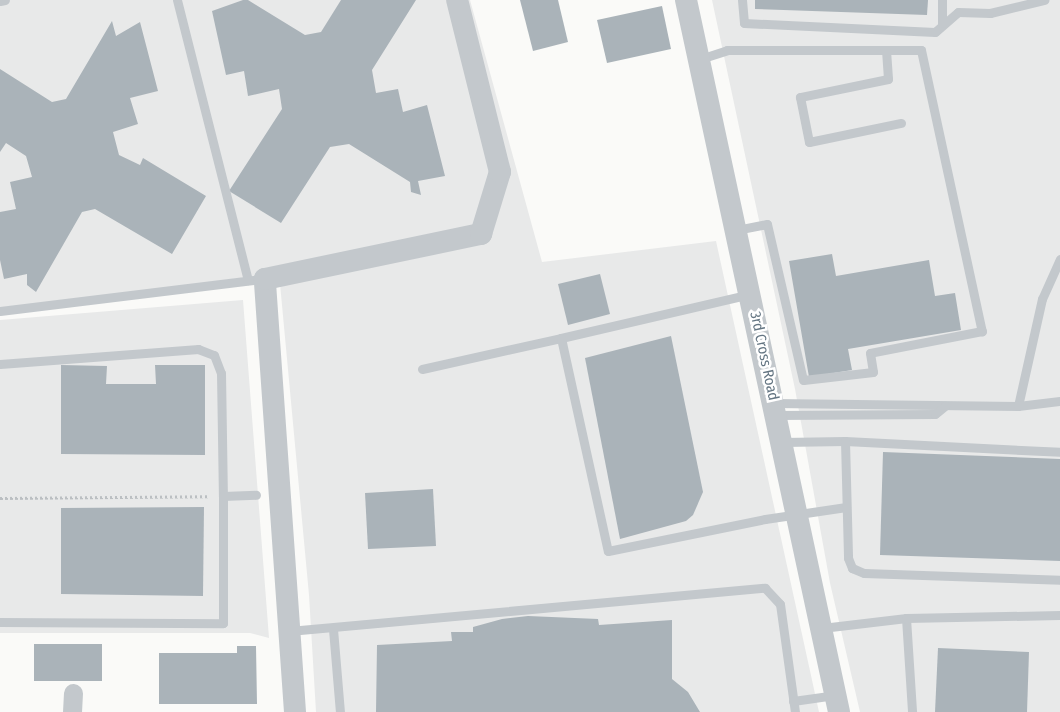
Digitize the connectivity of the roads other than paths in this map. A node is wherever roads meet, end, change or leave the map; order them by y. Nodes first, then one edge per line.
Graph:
1 (5, 0) edge
2 (177, 0) edge
3 (457, 0) edge
4 (686, 0) edge
5 (742, 0) edge
6 (942, 0) edge
7 (1044, 0) edge
8 (0, 1) edge
9 (942, 23) junction
10 (886, 50) junction
11 (698, 60) junction
12 (901, 123) dead end
13 (735, 230) junction
14 (1060, 259) edge
15 (256, 280) junction
16 (750, 294) junction
17 (0, 311) edge
18 (561, 338) junction
19 (0, 364) edge
20 (422, 369) dead end
21 (1060, 402) edge
22 (1018, 406) junction
23 (775, 409) junction
24 (844, 441) junction
25 (782, 442) junction
26 (1060, 452) edge
27 (256, 495) dead end
28 (223, 496) junction
29 (846, 507) junction
30 (797, 514) junction
31 (1060, 580) edge
32 (1060, 615) edge
33 (906, 618) junction
34 (0, 622) edge
35 (821, 628) junction
36 (333, 629) junction
37 (289, 631) junction
38 (73, 693) dead end
39 (793, 701) junction
40 (837, 703) edge
41 (72, 712) edge
42 (295, 712) edge
43 (340, 712) edge
44 (795, 712) edge
45 (912, 712) edge

1 - 8 lane
2 - 15 lane
3 - 15 street
4 - 11 street, 3rd Cross Road
5 - 9 lane
6 - 9 lane
7 - 9 lane
10 - 11 lane
10 - 12 lane
10 - 13 lane
11 - 13 street, 3rd Cross Road
13 - 16 street, 3rd Cross Road
14 - 22 lane
15 - 17 lane
15 - 37 street
16 - 18 lane
16 - 23 street, 3rd Cross Road
18 - 20 lane
18 - 30 lane
19 - 28 lane
21 - 22 lane
22 - 23 lane
23 - 25 street, 3rd Cross Road
24 - 25 lane
24 - 26 lane
24 - 29 lane
25 - 30 street, 3rd Cross Road
27 - 28 lane
28 - 34 lane
29 - 30 lane
29 - 31 lane
30 - 35 street, 3rd Cross Road
32 - 33 lane
33 - 35 lane
33 - 45 lane
35 - 40 street, 3rd Cross Road
36 - 37 lane
36 - 39 lane
36 - 43 lane
37 - 42 street
38 - 41 street
39 - 40 lane
39 - 44 lane

